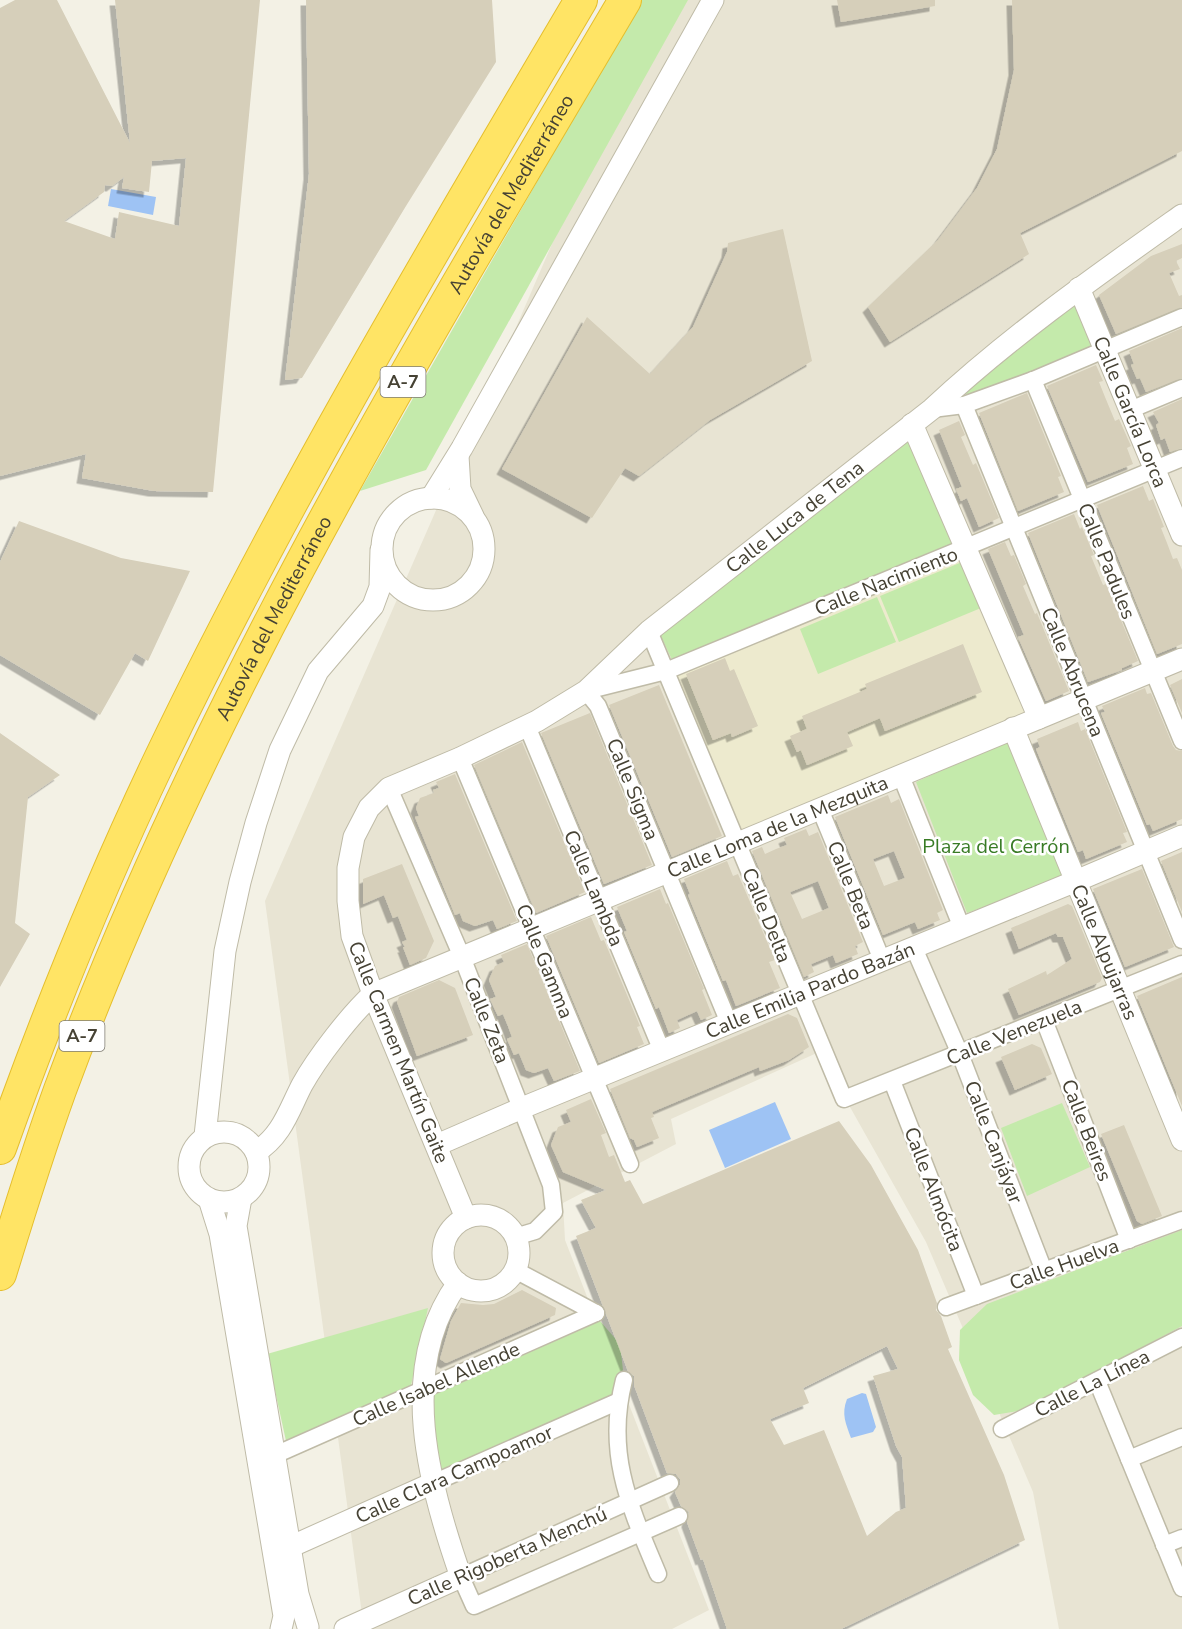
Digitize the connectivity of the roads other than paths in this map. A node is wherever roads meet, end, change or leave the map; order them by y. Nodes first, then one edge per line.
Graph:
1 (581, 0) edge
2 (625, 0) edge
3 (713, 0) edge
4 (1177, 223) edge
5 (1079, 288) junction
6 (1182, 317) edge
7 (1105, 350) junction
8 (1033, 380) junction
9 (1182, 388) edge
10 (964, 405) junction
11 (932, 409) junction
12 (1130, 410) junction
13 (912, 424) junction
14 (458, 456) junction
15 (1182, 458) edge
16 (1155, 470) junction
17 (431, 498) junction
18 (1082, 500) junction
19 (474, 518) junction
20 (1014, 528) junction
21 (1181, 531) edge
22 (966, 548) junction
23 (381, 550) junction
24 (411, 596) junction
25 (373, 606) junction
26 (649, 631) junction
27 (1182, 659) edge
28 (1152, 670) junction
29 (666, 671) junction
30 (586, 691) junction
31 (1084, 698) junction
32 (1039, 718) junction
33 (527, 726) junction
34 (1013, 728) junction
35 (1182, 741) edge
36 (460, 758) junction
37 (901, 776) junction
38 (389, 788) junction
39 (820, 809) junction
40 (1182, 836) edge
41 (738, 844) junction
42 (1146, 851) junction
43 (667, 873) junction
44 (1076, 881) junction
45 (599, 901) junction
46 (532, 928) junction
47 (962, 928) junction
48 (1182, 940) edge
49 (914, 948) junction
50 (462, 957) junction
51 (882, 960) junction
52 (1182, 964) edge
53 (1120, 990) junction
54 (373, 994) junction
55 (800, 994) junction
56 (1044, 1020) junction
57 (729, 1023) junction
58 (662, 1051) junction
59 (960, 1054) junction
60 (213, 1071) junction
61 (593, 1079) junction
62 (892, 1081) junction
63 (844, 1099) joint
64 (522, 1108) junction
65 (205, 1136) junction
66 (242, 1136) junction
67 (1182, 1140) edge
68 (437, 1145) junction
69 (0, 1148) edge
70 (256, 1152) junction
71 (630, 1164) dead end
72 (241, 1198) junction
73 (209, 1199) junction
74 (466, 1218) junction
75 (1182, 1220) edge
76 (515, 1237) junction
77 (1129, 1240) junction
78 (515, 1270) junction
79 (1044, 1271) junction
80 (0, 1274) edge
81 (458, 1283) junction
82 (976, 1296) junction
83 (946, 1307) dead end
84 (1182, 1336) edge
85 (624, 1380) dead end
86 (1097, 1381) junction
87 (424, 1389) junction
88 (619, 1401) junction
89 (1002, 1430) dead end
90 (1182, 1437) edge
91 (275, 1455) junction
92 (1129, 1459) junction
93 (433, 1483) junction
94 (670, 1483) dead end
95 (629, 1502) junction
96 (679, 1516) dead end
97 (641, 1534) junction
98 (1182, 1538) edge
99 (1164, 1545) junction
100 (290, 1547) junction
101 (658, 1574) dead end
102 (461, 1577) junction
103 (1182, 1588) edge
104 (305, 1628) edge
105 (282, 1629) edge
106 (345, 1629) edge

1 - 69 highway, Autovía del Mediterráneo / A-7
2 - 80 highway, Autovía del Mediterráneo / A-7
3 - 14 street
4 - 5 street, Calle Luca de Tena
5 - 7 street, Calle García Lorca
5 - 11 street, Calle Luca de Tena
6 - 7 street
7 - 8 street
7 - 12 street, Calle García Lorca
8 - 10 street
8 - 18 street, Calle Padules
9 - 12 street
10 - 11 street
10 - 20 street, Calle Abrucena
11 - 13 street, Calle Luca de Tena
12 - 16 street, Calle García Lorca
13 - 22 street
13 - 26 street, Calle Luca de Tena
14 - 17 street
14 - 19 street
15 - 16 street, Calle Nacimiento
16 - 18 street, Calle Nacimiento
16 - 21 street, Calle García Lorca
17 - 19 street
17 - 23 street
18 - 20 street, Calle Nacimiento
18 - 28 street, Calle Padules
19 - 24 street
20 - 22 street, Calle Nacimiento
20 - 31 street, Calle Abrucena
22 - 29 street, Calle Nacimiento
22 - 32 street
23 - 24 street
23 - 25 street
24 - 25 street
25 - 60 street
26 - 29 street, Calle Delta
26 - 30 street, Calle Luca de Tena
27 - 28 street, Calle Loma de la Mezquita
28 - 31 street, Calle Loma de la Mezquita
28 - 35 street, Calle Padules
29 - 30 street, Calle Nacimiento
29 - 41 street, Calle Delta
30 - 33 street, Calle Luca de Tena
30 - 43 street, Calle Sigma
31 - 32 street, Calle Loma de la Mezquita
31 - 42 street, Calle Abrucena
32 - 34 street, Calle Loma de la Mezquita
33 - 36 street, Calle Luca de Tena
33 - 45 street, Calle Lambda
34 - 37 street, Calle Loma de la Mezquita
34 - 44 street, Calle Alpujarras
36 - 38 street, Calle Luca de Tena
36 - 46 street, Calle Gamma
37 - 39 street, Calle Loma de la Mezquita
37 - 47 street
38 - 50 street, Calle Zeta
38 - 54 street, Calle Carmen Martín Gaite
39 - 41 street, Calle Loma de la Mezquita
39 - 51 street, Calle Beta
40 - 42 street, Calle Emilia Pardo Bazán
41 - 43 street, Calle Loma de la Mezquita
41 - 55 street, Calle Delta
42 - 44 street, Calle Emilia Pardo Bazán
42 - 48 street, Calle Abrucena
43 - 45 street, Calle Loma de la Mezquita
43 - 57 street, Calle Sigma
44 - 47 street, Calle Emilia Pardo Bazán
44 - 53 street, Calle Alpujarras
45 - 46 street, Calle Loma de la Mezquita
45 - 58 street, Calle Lambda
46 - 50 street, Calle Loma de la Mezquita
46 - 61 street, Calle Gamma
47 - 49 street, Calle Emilia Pardo Bazán
49 - 51 street, Calle Emilia Pardo Bazán
49 - 59 street, Calle Canjáyar
50 - 54 street, Calle Loma de la Mezquita
50 - 64 street, Calle Zeta
51 - 55 street, Calle Emilia Pardo Bazán
52 - 53 street, Calle Venezuela
53 - 56 street, Calle Venezuela
53 - 67 street, Calle Alpujarras
54 - 68 street, Calle Carmen Martín Gaite
54 - 70 street
55 - 57 street, Calle Emilia Pardo Bazán
55 - 63 street, Calle Delta
56 - 59 street, Calle Venezuela
56 - 77 street, Calle Beires
57 - 58 street, Calle Emilia Pardo Bazán
58 - 61 street, Calle Emilia Pardo Bazán
59 - 62 street, Calle Venezuela
59 - 79 street, Calle Canjáyar
60 - 65 street
60 - 66 street
61 - 64 street, Calle Emilia Pardo Bazán
61 - 71 street, Calle Gamma
62 - 63 street, Calle Venezuela
62 - 82 street, Calle Almócita
64 - 68 street, Calle Emilia Pardo Bazán
64 - 76 street, Calle Zeta
65 - 66 street
65 - 73 street
66 - 70 street
68 - 74 street, Calle Carmen Martín Gaite
70 - 72 street
72 - 73 street
72 - 91 street
73 - 105 street
74 - 76 street
74 - 81 street
75 - 77 street, Calle Huelva
76 - 78 street
77 - 79 street, Calle Huelva
78 - 81 street
78 - 87 street, Calle Isabel Allende
79 - 82 street, Calle Huelva
81 - 87 street
82 - 83 street, Calle Huelva
84 - 86 street, Calle La Línea
85 - 88 street
86 - 89 street, Calle La Línea
86 - 92 street
87 - 91 street, Calle Isabel Allende
87 - 93 street
88 - 93 street, Calle Clara Campoamor
88 - 95 street
90 - 92 street
91 - 100 street
92 - 99 street
93 - 100 street, Calle Clara Campoamor
93 - 102 street
94 - 95 street, Calle Rigoberta Menchú
95 - 97 street
95 - 102 street, Calle Rigoberta Menchú
96 - 97 street, Calle Rigoberta Menchú
97 - 101 street
97 - 102 street, Calle Rigoberta Menchú
98 - 99 street
99 - 103 street
100 - 104 street
102 - 106 street, Calle Rigoberta Menchú

